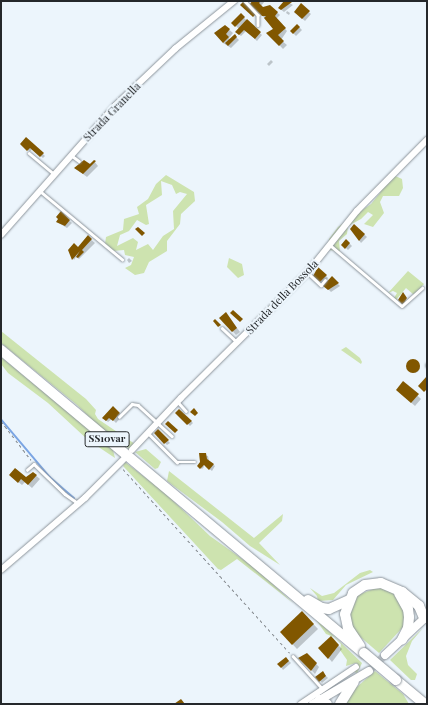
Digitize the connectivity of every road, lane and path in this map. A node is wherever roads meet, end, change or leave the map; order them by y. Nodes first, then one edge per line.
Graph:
1 (234, 1) edge
2 (245, 1) edge
3 (258, 25) dead end
4 (427, 140) edge
5 (29, 153) dead end
6 (71, 155) junction
7 (78, 161) dead end
8 (54, 174) junction
9 (40, 191) junction
10 (1, 235) edge
11 (330, 244) junction
12 (122, 259) dead end
13 (308, 272) junction
14 (326, 280) dead end
15 (422, 288) dead end
16 (222, 328) dead end
17 (238, 343) junction
18 (1, 350) edge
19 (178, 402) junction
20 (186, 411) dead end
21 (119, 417) dead end
22 (1, 421) edge
23 (159, 424) junction
24 (149, 434) junction
25 (172, 436) dead end
26 (132, 450) dead end
27 (126, 457) dead end
28 (195, 462) dead end
29 (34, 464) junction
30 (118, 464) junction
31 (27, 470) dead end
32 (78, 503) junction
33 (1, 570) edge
34 (296, 597) junction
35 (349, 600) junction
36 (410, 605) junction
37 (427, 605) edge
38 (426, 617) edge
39 (402, 640) junction
40 (356, 644) junction
41 (384, 655) tunnel mouth
42 (293, 656) joint
43 (356, 667) dead end
44 (368, 671) tunnel mouth
45 (396, 680) junction
46 (354, 682) junction
47 (322, 688) junction
48 (319, 703) edge
49 (301, 704) edge
50 (340, 704) edge
51 (414, 704) edge
52 (425, 704) edge

1 - 6 street, Strada Granella
2 - 3 lane
4 - 11 street, Strada della Bossola
5 - 8 lane
6 - 7 lane
6 - 8 street, Strada Granella
8 - 9 street, Strada Granella
9 - 10 street, Strada Granella
9 - 12 lane
11 - 13 street, Strada della Bossola
11 - 15 lane
13 - 14 lane
13 - 17 street, Strada della Bossola
16 - 17 lane
17 - 19 street, Strada della Bossola
18 - 34 highway, SS10var
19 - 20 lane
19 - 23 street, Strada della Bossola
21 - 23 lane
22 - 29 path
23 - 24 street, Strada della Bossola
23 - 25 lane
24 - 26 street, Strada della Bossola
24 - 28 lane
27 - 30 street
29 - 31 lane
29 - 32 lane
30 - 32 street
30 - 42 path
32 - 33 street
34 - 35 highway
34 - 40 highway, SS10var
35 - 36 highway
35 - 40 highway
36 - 37 highway
36 - 38 highway
36 - 39 highway
38 - 39 street
39 - 41 street
40 - 45 highway, SS10var, bridge
42 - 47 lane
43 - 47 street
44 - 46 street
45 - 51 highway
45 - 52 highway, SS10var
46 - 48 street
46 - 50 highway
47 - 49 street

